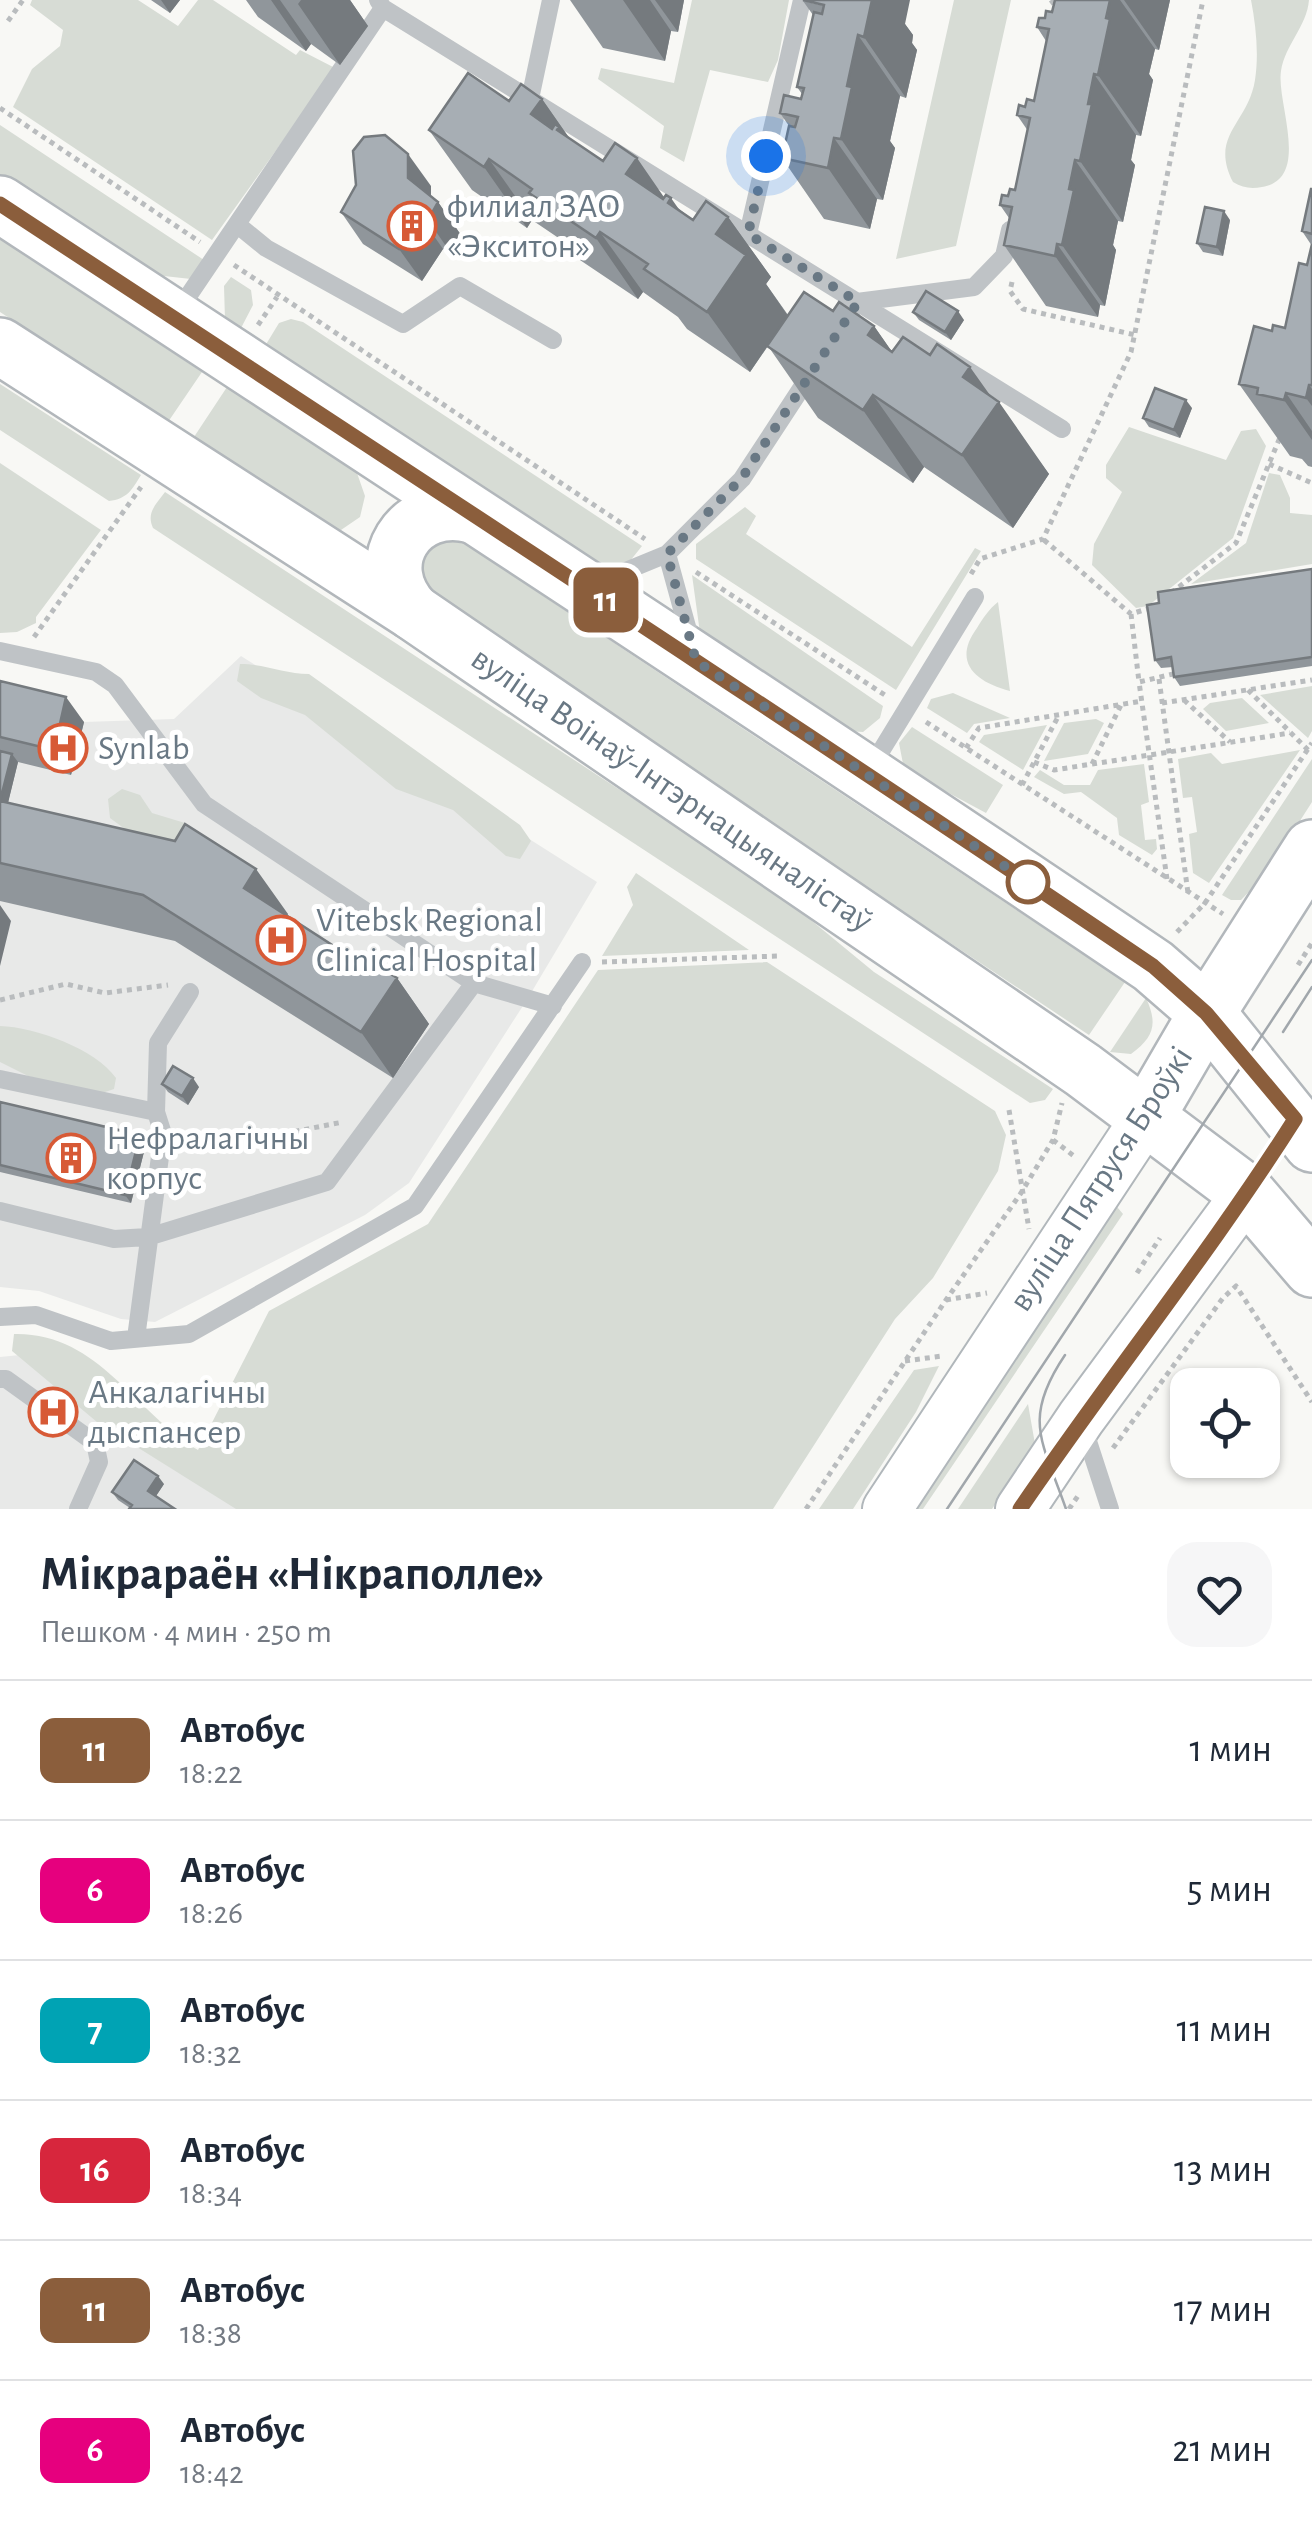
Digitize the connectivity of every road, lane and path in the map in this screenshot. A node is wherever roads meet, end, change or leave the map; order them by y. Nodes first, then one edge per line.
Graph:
1 (22, 0) edge
2 (551, 0) edge
3 (802, 0) edge
4 (1051, 0) edge
5 (1203, 0) edge
6 (380, 4) edge
7 (1060, 12) edge
8 (8, 20) dead end
9 (530, 100) junction
10 (0, 108) edge
11 (0, 204) edge
12 (1013, 219) edge
13 (238, 226) junction
14 (748, 234) junction
15 (217, 254) junction
16 (1014, 272) edge
17 (278, 296) junction
18 (858, 302) junction
19 (174, 318) junction
20 (256, 328) dead end
21 (1135, 335) junction
22 (553, 340) dead end
23 (0, 346) edge
24 (1284, 427) edge
25 (1062, 428) dead end
26 (368, 447) junction
27 (1270, 464) junction
28 (146, 480) dead end
29 (1312, 483) edge
30 (472, 516) junction
31 (1043, 539) junction
32 (306, 542) junction
33 (667, 554) junction
34 (970, 575) dead end
35 (587, 587) junction
36 (1166, 596) edge
37 (974, 597) dead end
38 (1152, 607) edge
39 (414, 612) junction
40 (1131, 614) junction
41 (0, 651) edge
42 (21, 656) junction
43 (696, 661) junction
44 (1178, 672) edge
45 (1159, 679) junction
46 (1312, 680) edge
47 (1139, 682) junction
48 (1248, 690) junction
49 (1184, 700) junction
50 (1142, 701) junction
51 (1162, 703) junction
52 (1121, 704) junction
53 (906, 709) junction
54 (1059, 714) junction
55 (1290, 734) junction
56 (1231, 743) junction
57 (1312, 744) edge
58 (966, 748) junction
59 (1308, 750) junction
60 (1169, 752) junction
61 (1150, 755) junction
62 (1034, 762) junction
63 (1092, 764) junction
64 (868, 774) junction
65 (1022, 785) junction
66 (1312, 848) edge
67 (1167, 878) junction
68 (1188, 893) junction
69 (1205, 903) junction
70 (1226, 916) dead end
71 (1175, 934) dead end
72 (1312, 943) edge
73 (778, 956) dead end
74 (582, 962) joint
75 (1298, 964) dead end
76 (474, 982) junction
77 (190, 992) joint
78 (0, 1000) edge
79 (554, 1006) junction
80 (1206, 1013) junction
81 (0, 1079) edge
82 (1062, 1100) dead end
83 (1009, 1110) dead end
84 (156, 1112) junction
85 (376, 1116) junction
86 (1147, 1116) junction
87 (1306, 1119) edge
88 (163, 1134) junction
89 (1053, 1140) junction
90 (1080, 1161) dead end
91 (1022, 1193) junction
92 (1247, 1194) junction
93 (0, 1211) edge
94 (1030, 1232) dead end
95 (148, 1238) junction
96 (1312, 1269) edge
97 (990, 1292) dead end
98 (946, 1300) junction
99 (0, 1317) edge
100 (136, 1338) junction
101 (0, 1379) edge
102 (1312, 1402) edge
103 (1081, 1418) junction
104 (1097, 1469) junction
105 (78, 1509) edge
106 (806, 1509) edge
107 (887, 1509) edge
108 (1020, 1509) edge
109 (1069, 1509) edge
110 (1110, 1509) edge

1 - 8 path
2 - 9 lane
3 - 14 lane
4 - 7 path
5 - 21 path
6 - 9 lane
6 - 13 lane
9 - 14 lane
10 - 15 path
11 - 19 main road
12 - 18 lane
13 - 15 lane
13 - 22 lane
14 - 18 lane
15 - 17 path
15 - 19 lane
16 - 21 path
17 - 20 path
17 - 33 path
18 - 25 lane
18 - 33 lane
19 - 26 main road
21 - 31 path
23 - 32 main road, вуліца Воінаў-Інтэрнацыяналістаў
24 - 27 path
26 - 30 main road
26 - 32 main road
27 - 29 path
27 - 36 path
28 - 42 path
30 - 35 main road
30 - 39 main road
31 - 34 path
31 - 40 path
32 - 39 main road, вуліца Воінаў-Інтэрнацыяналістаў
33 - 35 lane
33 - 43 lane
33 - 53 path
35 - 43 main road
37 - 53 lane
38 - 40 path
39 - 86 main road, вуліца Воінаў-Інтэрнацыяналістаў
40 - 47 path
41 - 42 lane
42 - 76 lane
43 - 64 main road
44 - 45 path
45 - 47 path
45 - 51 path
46 - 48 path
47 - 50 path
48 - 49 path
48 - 55 path
49 - 51 path
49 - 56 path
50 - 52 path
50 - 61 path
51 - 60 path
52 - 54 path
52 - 63 path
53 - 58 path
53 - 64 lane
54 - 58 path
54 - 62 path
55 - 56 path
55 - 59 path
56 - 60 path
57 - 59 path
58 - 65 path
59 - 69 path
60 - 61 path
60 - 68 path
61 - 63 path
61 - 67 path
62 - 63 path
62 - 65 path
64 - 80 main road
65 - 67 path
66 - 80 main road, вуліца Пятруся Броўкі
67 - 68 path
68 - 69 path
69 - 70 path
69 - 71 path
72 - 75 path
73 - 74 path
74 - 79 lane
76 - 79 lane
76 - 85 lane
77 - 78 path
77 - 84 lane
79 - 100 lane
80 - 86 main road, вуліца Пятруся Броўкі
80 - 87 main road
81 - 84 lane
82 - 89 path
83 - 91 path
84 - 88 lane
85 - 88 path
85 - 95 lane
86 - 92 main road, вуліца Воінаў-Інтэрнацыяналістаў
86 - 107 main road, вуліца Пятруся Броўкі
87 - 92 main road
88 - 95 lane
89 - 90 path
89 - 91 path
91 - 94 path
91 - 98 path
92 - 96 main road, вуліца Воінаў-Інтэрнацыяналістаў
92 - 103 main road
93 - 95 lane
95 - 100 lane
97 - 98 path
98 - 106 path
99 - 100 lane
101 - 105 lane
102 - 104 path
103 - 104 lane
103 - 108 main road
104 - 109 path
104 - 110 lane

